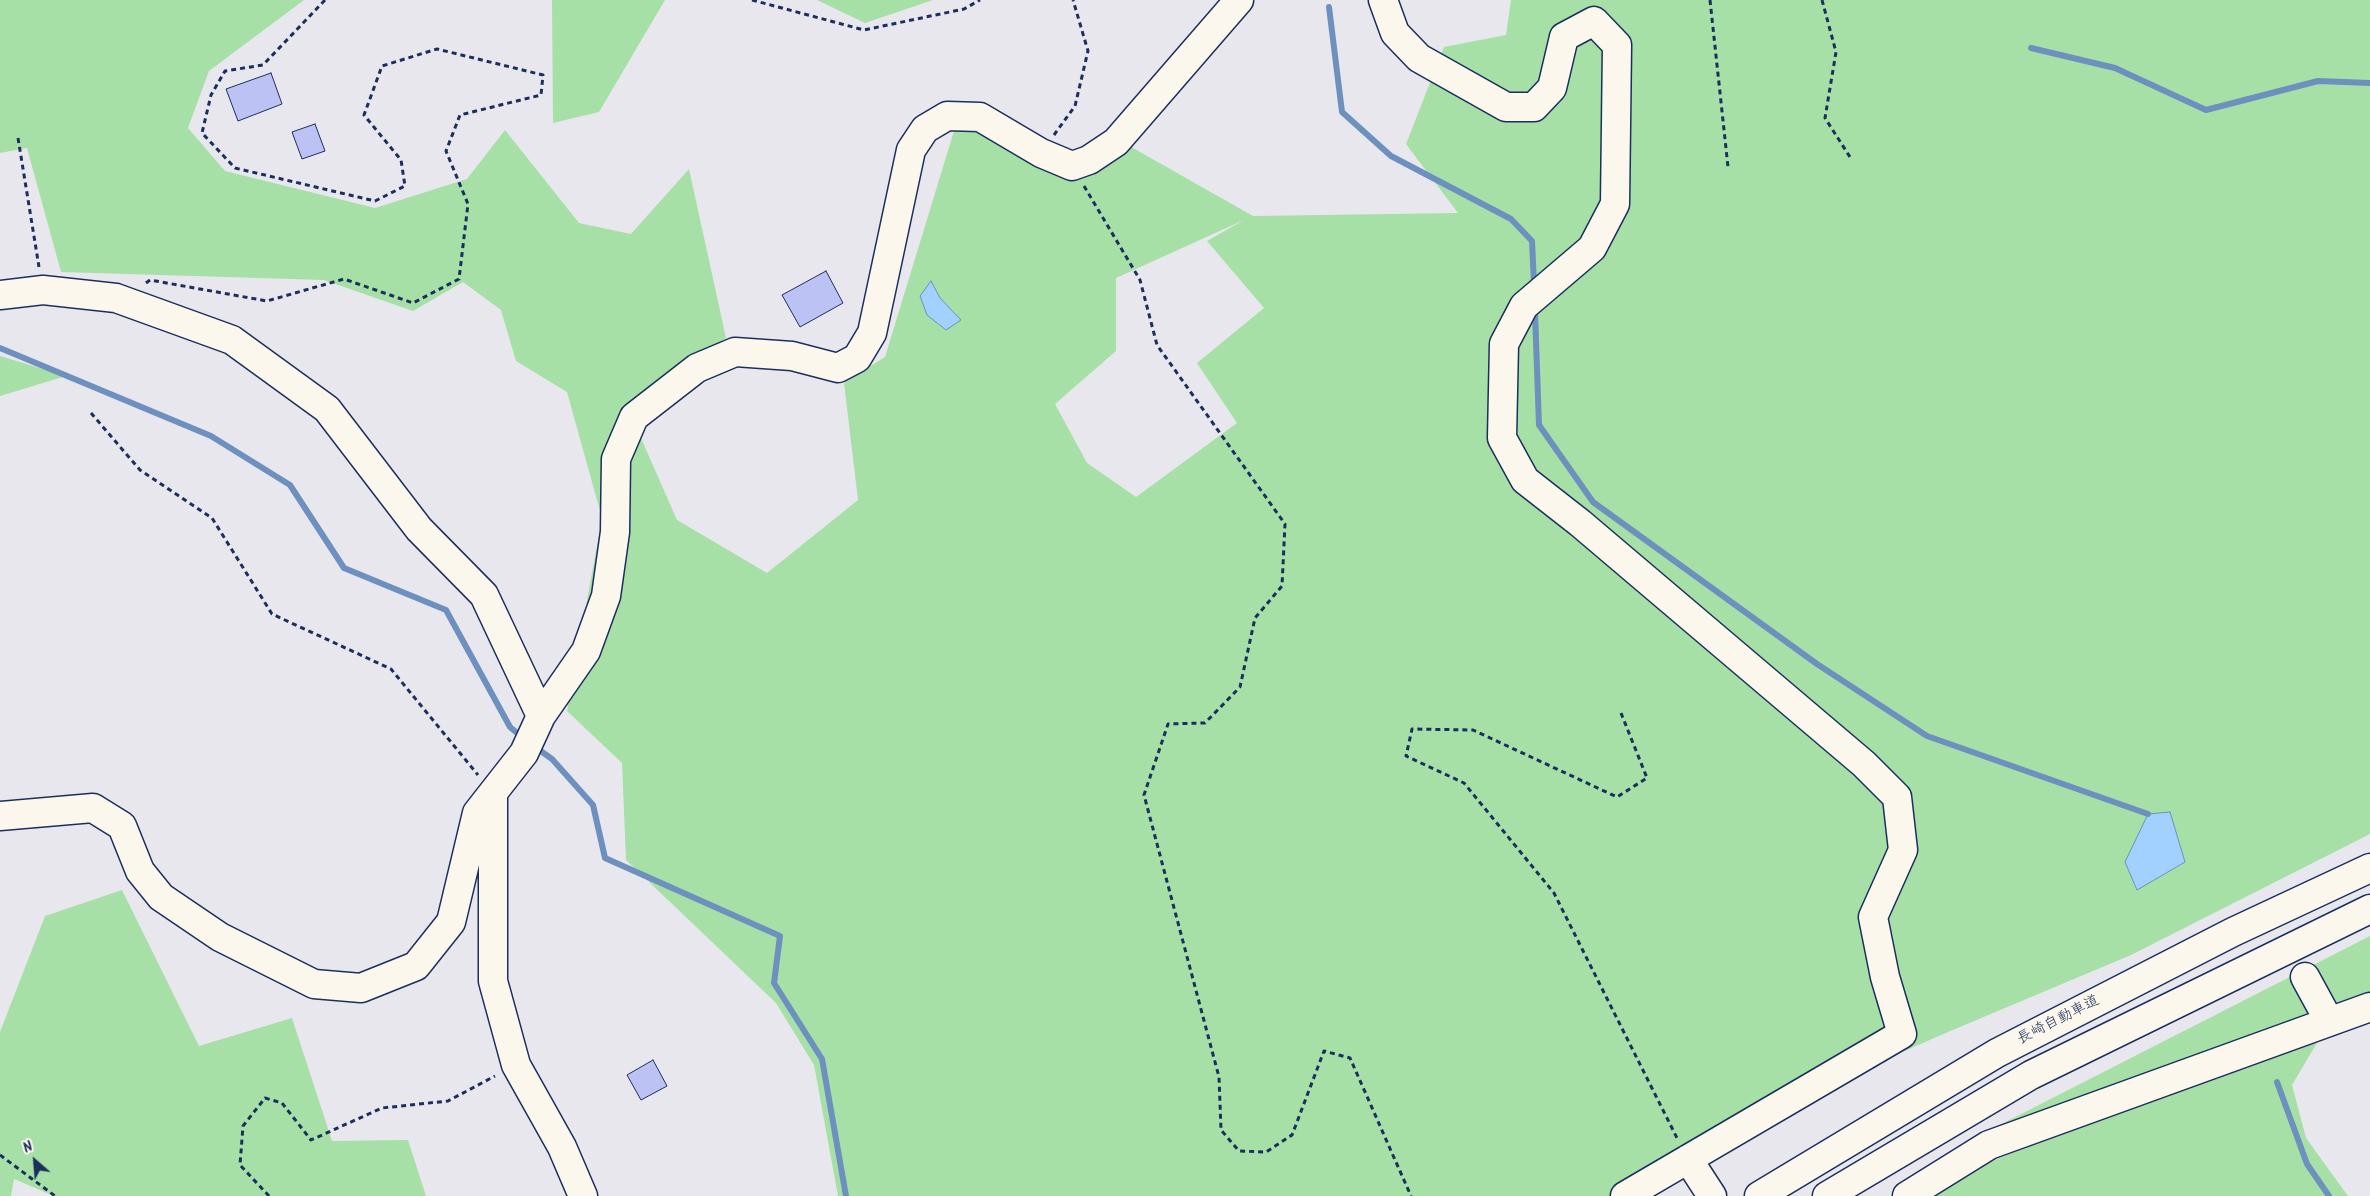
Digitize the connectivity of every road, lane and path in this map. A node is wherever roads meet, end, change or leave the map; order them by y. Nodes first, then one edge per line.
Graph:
1 (325, 0) edge
2 (752, 0) edge
3 (980, 0) edge
4 (1073, 0) edge
5 (1239, 0) edge
6 (1383, 0) edge
7 (1710, 0) edge
8 (1822, 0) edge
9 (18, 138) dead end
10 (1041, 154) junction
11 (1850, 157) dead end
12 (1072, 166) junction
13 (1728, 167) dead end
14 (43, 290) junction
15 (0, 295) edge
16 (116, 298) junction
17 (91, 413) dead end
18 (1621, 713) dead end
19 (538, 722) junction
20 (493, 793) junction
21 (0, 816) edge
22 (2370, 868) edge
23 (2370, 909) edge
24 (2305, 977) dead end
25 (2370, 1007) edge
26 (2330, 1021) junction
27 (516, 1065) junction
28 (0, 1155) edge
29 (1688, 1158) junction
30 (55, 1196) edge
31 (269, 1196) edge
32 (583, 1196) edge
33 (1411, 1196) edge
34 (1625, 1196) edge
35 (1712, 1196) edge
36 (1759, 1196) edge
37 (1827, 1196) edge
38 (1907, 1196) edge

1 - 16 path
2 - 3 path
4 - 10 path
5 - 12 main road
6 - 29 main road
7 - 13 path
8 - 11 path
9 - 14 path
10 - 12 main road
10 - 19 main road
12 - 33 path
14 - 15 main road
14 - 16 main road
16 - 19 main road
17 - 20 path
18 - 29 path
19 - 20 main road
20 - 21 main road
20 - 27 main road
22 - 36 main road, 長崎自動車道
23 - 37 main road
24 - 26 main road
25 - 26 main road
26 - 38 main road
27 - 31 path
27 - 32 main road
28 - 30 path
29 - 34 main road
29 - 35 main road

